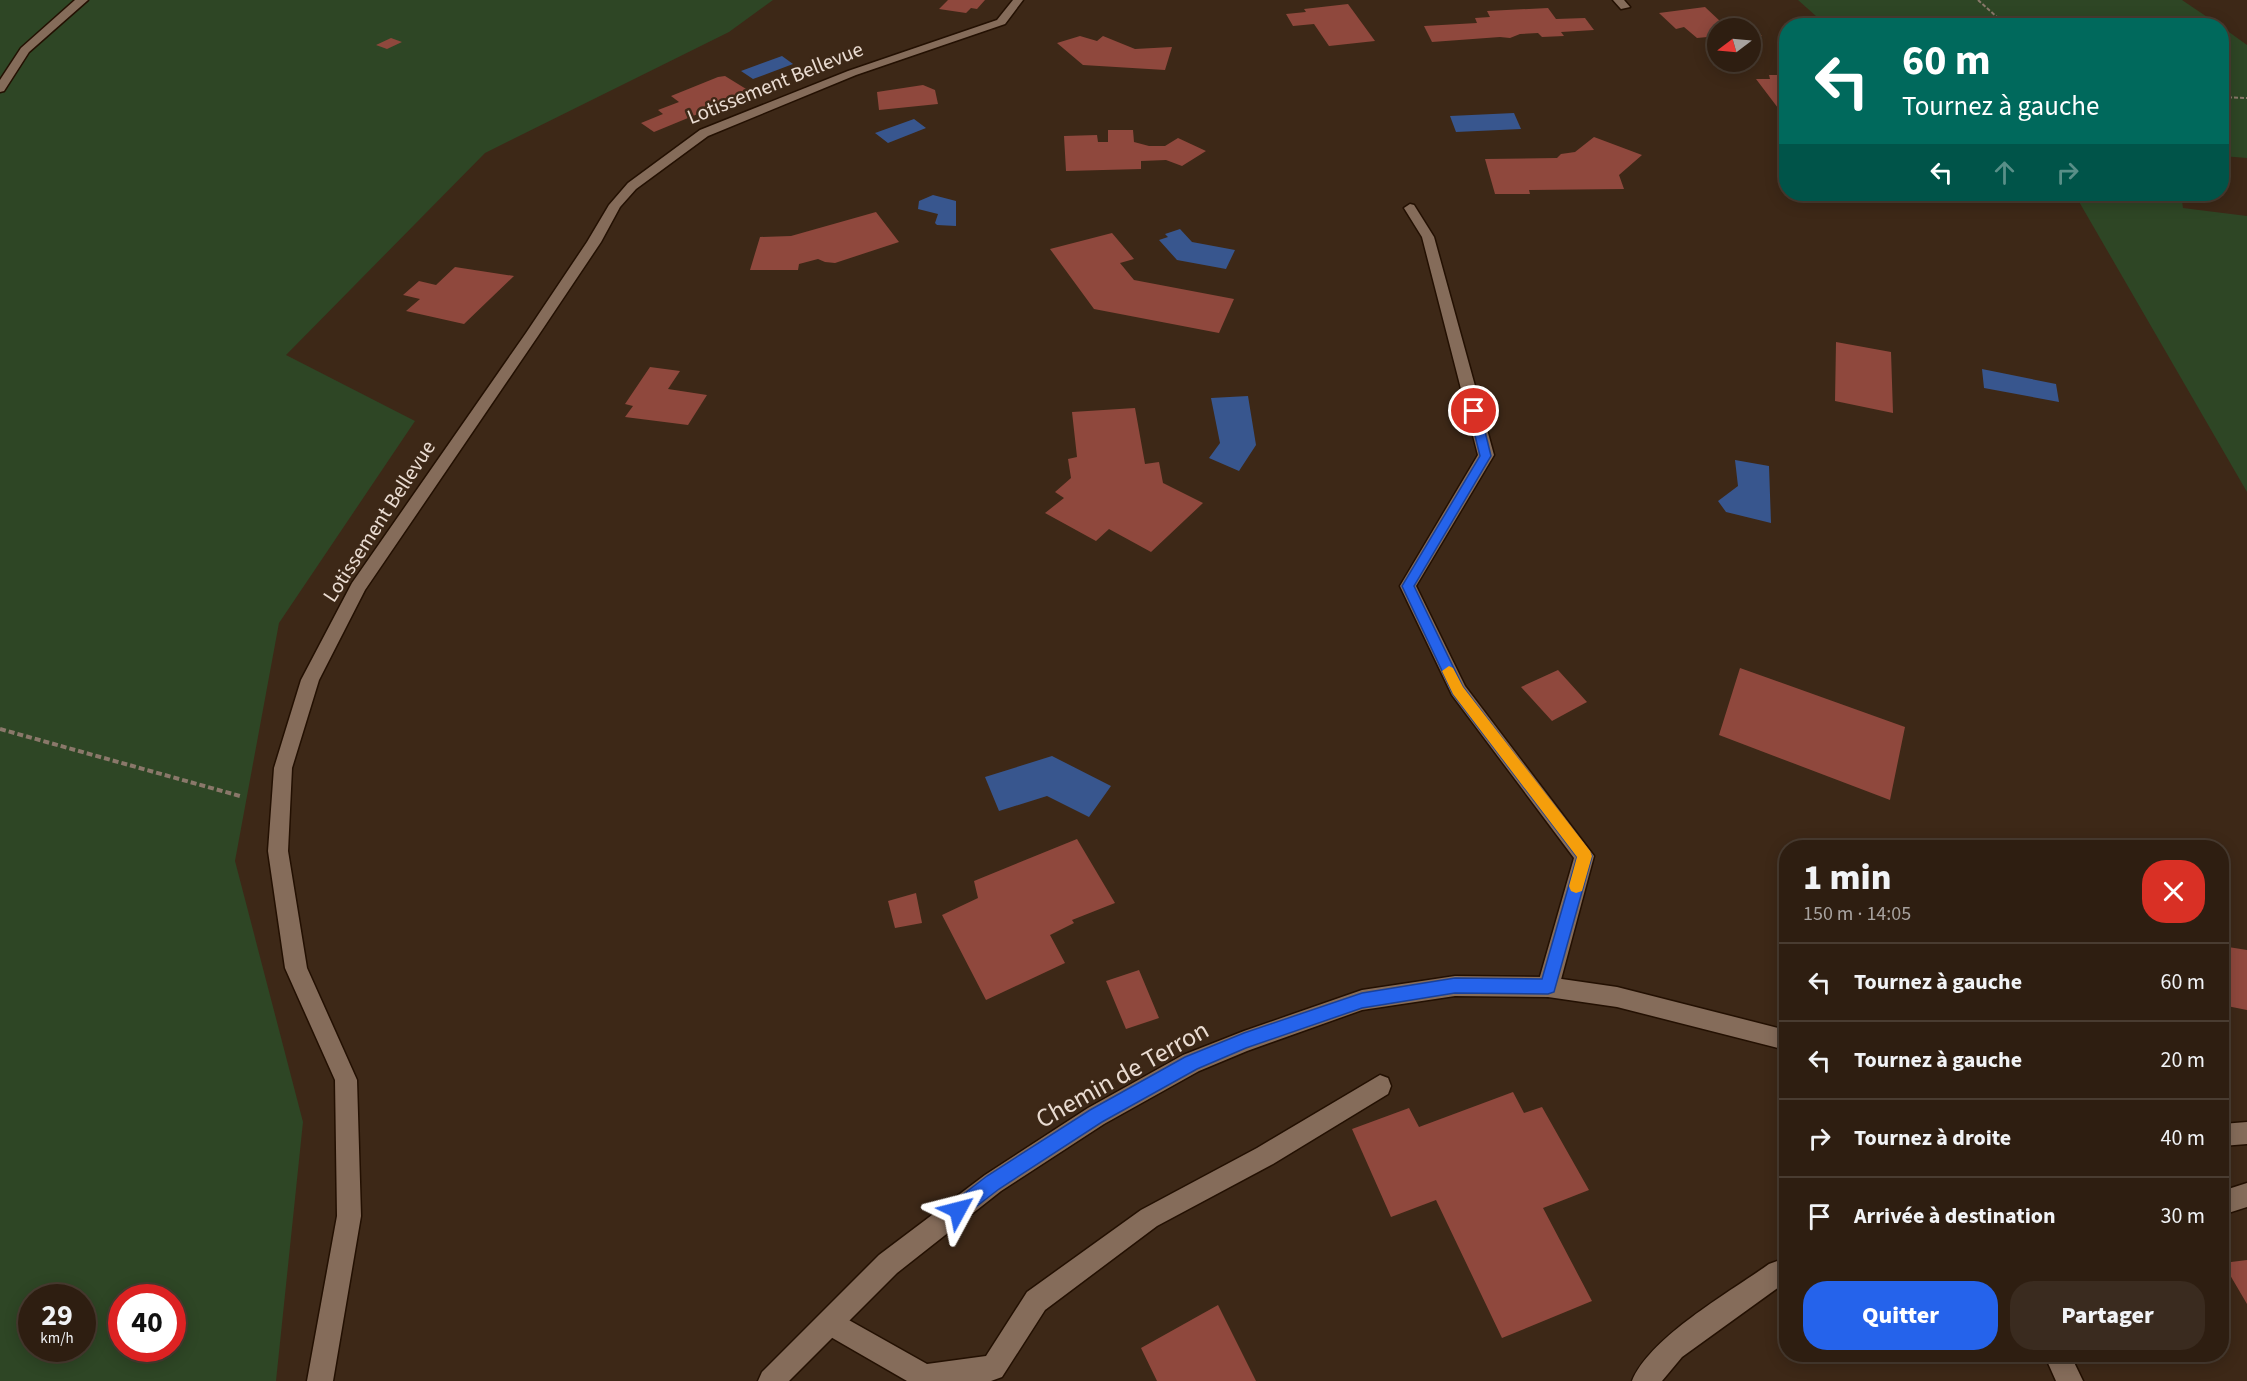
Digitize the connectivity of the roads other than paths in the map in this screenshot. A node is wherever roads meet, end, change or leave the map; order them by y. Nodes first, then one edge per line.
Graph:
1 (83, 0) edge
2 (1018, 0) edge
3 (0, 89) edge
4 (1410, 208) dead end
5 (1548, 987) junction
6 (1779, 1038) edge
7 (1380, 1086) dead end
8 (2247, 1133) edge
9 (2229, 1134) edge
10 (2247, 1196) edge
11 (2229, 1201) edge
12 (1779, 1272) edge
13 (831, 1323) junction
14 (2060, 1362) edge
15 (320, 1381) edge
16 (771, 1381) edge
17 (1645, 1381) edge
18 (2070, 1381) edge

1 - 3 street
2 - 15 street, Lotissement Bellevue
4 - 5 street
5 - 6 street, Chemin de Terron
5 - 13 street, Chemin de Terron
7 - 13 street
8 - 9 street
10 - 11 street
12 - 17 street
13 - 16 street, Chemin de Terron
14 - 18 street

